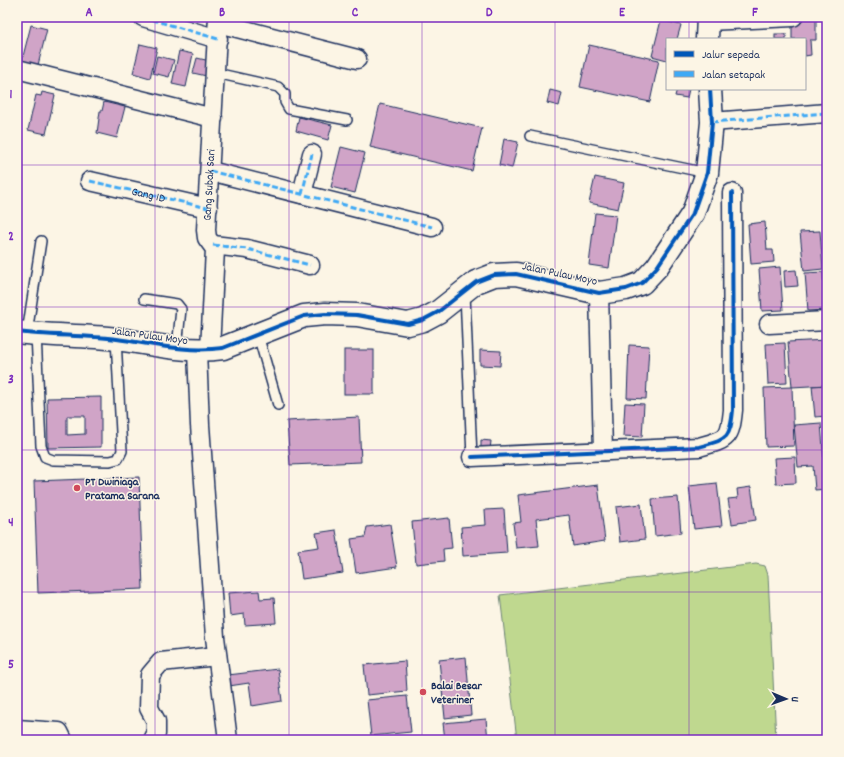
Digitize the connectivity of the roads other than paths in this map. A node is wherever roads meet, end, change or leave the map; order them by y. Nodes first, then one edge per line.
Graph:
1 (143, 17) edge
2 (793, 17) edge
3 (218, 26) edge
4 (708, 26) edge
5 (357, 59) dead end
6 (17, 69) edge
7 (216, 73) junction
8 (710, 90) edge
9 (827, 113) edge
10 (213, 118) junction
11 (346, 120) dead end
12 (712, 122) junction
13 (530, 136) dead end
14 (312, 154) dead end
15 (210, 171) junction
16 (698, 171) junction
17 (90, 181) dead end
18 (732, 193) dead end
19 (302, 194) junction
20 (208, 208) junction
21 (432, 227) dead end
22 (41, 241) dead end
23 (213, 245) junction
24 (310, 265) dead end
25 (465, 291) junction
26 (599, 293) junction
27 (144, 299) dead end
28 (827, 320) edge
29 (769, 324) dead end
30 (26, 332) edge
31 (258, 335) junction
32 (116, 339) junction
33 (194, 341) junction
34 (278, 405) dead end
35 (603, 451) junction
36 (472, 456) joint
37 (217, 656) junction
38 (17, 729) edge
39 (63, 740) edge
40 (153, 740) edge
41 (228, 740) edge

1 - 3 street
2 - 4 street
3 - 5 street
3 - 7 street, Gang Subak Sari
6 - 10 street
7 - 10 street, Gang Subak Sari
7 - 11 lane
8 - 12 street, Jalan Pulau Moyo
9 - 12 street
10 - 15 street, Gang Subak Sari
12 - 16 street, Jalan Pulau Moyo
13 - 16 lane
14 - 19 street
15 - 19 street
15 - 20 street, Gang Subak Sari
16 - 26 street, Jalan Pulau Moyo
17 - 20 street, Gang 1D
18 - 35 street
19 - 21 street
20 - 23 street, Gang Subak Sari
22 - 30 lane
23 - 24 street
23 - 33 street, Gang Subak Sari
25 - 26 street, Jalan Pulau Moyo
25 - 31 street, Jalan Pulau Moyo
25 - 36 lane
26 - 35 street
27 - 33 lane
28 - 29 street
30 - 32 street, Jalan Pulau Moyo
30 - 32 lane
31 - 33 street, Jalan Pulau Moyo
31 - 34 lane
32 - 33 street, Jalan Pulau Moyo
33 - 37 street, Gang Subak Sari
35 - 36 street
37 - 40 street
37 - 41 street, Gang Subak Sari
38 - 39 street

